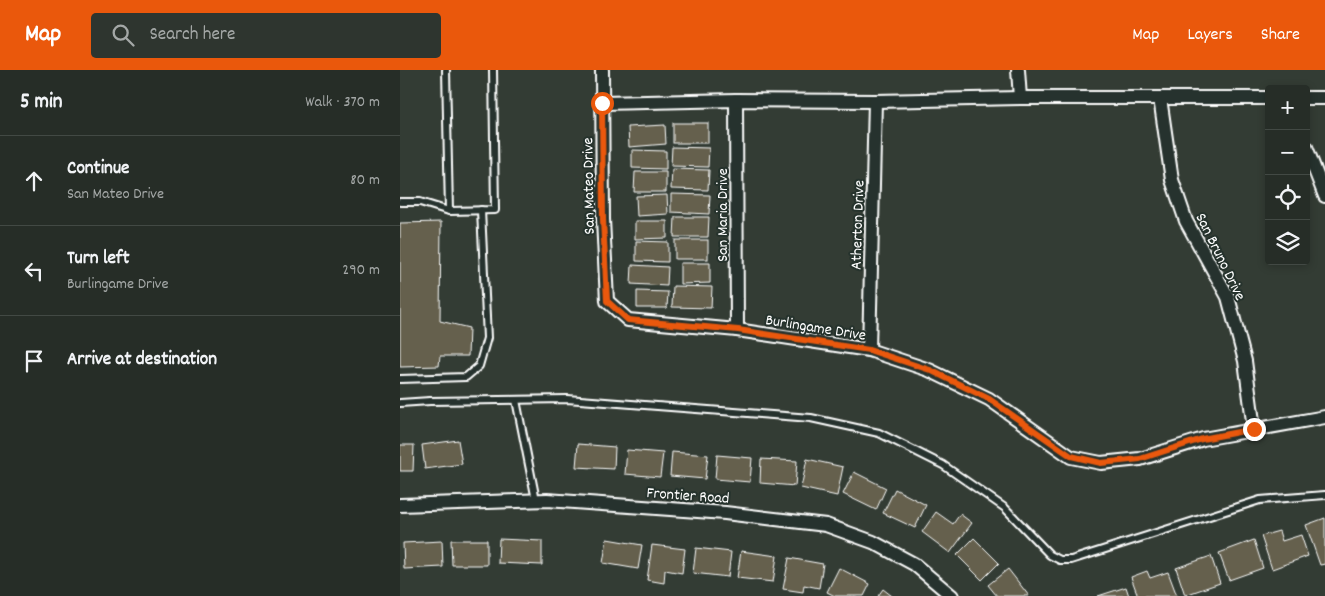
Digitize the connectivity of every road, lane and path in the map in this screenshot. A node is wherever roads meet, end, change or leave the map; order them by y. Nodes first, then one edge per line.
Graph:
1 (446, 70) edge
2 (494, 70) edge
3 (602, 70) edge
4 (1018, 70) edge
5 (1020, 98) junction
6 (1160, 98) junction
7 (1265, 98) edge
8 (1310, 98) edge
9 (1325, 98) edge
10 (736, 100) junction
11 (875, 101) junction
12 (602, 103) junction
13 (1310, 158) edge
14 (1325, 196) edge
15 (400, 202) edge
16 (482, 210) junction
17 (450, 211) junction
18 (607, 301) joint
19 (738, 330) junction
20 (869, 350) junction
21 (400, 379) edge
22 (516, 400) junction
23 (400, 403) edge
24 (1325, 417) edge
25 (1254, 429) junction
26 (1325, 495) edge
27 (536, 500) junction
28 (400, 505) edge
29 (952, 596) edge

1 - 17 lane
2 - 16 lane
3 - 12 street, San Mateo Drive
4 - 5 street
5 - 6 street
5 - 11 street
6 - 7 street
6 - 25 street, San Bruno Drive
8 - 9 street
10 - 11 street
10 - 12 street
10 - 19 street, San Maria Drive
11 - 20 street, Atherton Drive
12 - 18 street, San Mateo Drive
13 - 14 street
15 - 17 lane
16 - 17 lane
16 - 21 lane
18 - 19 street, Burlingame Drive
19 - 20 street, Burlingame Drive
20 - 25 street, Burlingame Drive
22 - 23 lane
22 - 26 lane
22 - 27 lane
24 - 25 street, Burlingame Drive
27 - 28 street, Frontier Road
27 - 29 street, Frontier Road

